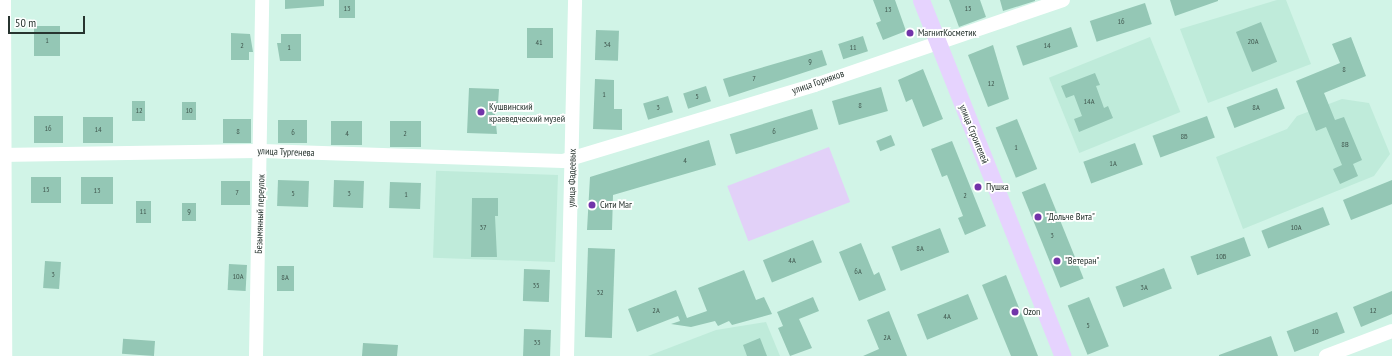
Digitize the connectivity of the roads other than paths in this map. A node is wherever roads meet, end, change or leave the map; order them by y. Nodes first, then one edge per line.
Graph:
1 (4, 0) edge
2 (262, 0) edge
3 (575, 0) edge
4 (921, 0) edge
5 (1063, 0) edge
6 (936, 41) junction
7 (262, 151) junction
8 (3, 155) edge
9 (572, 159) junction
10 (1392, 331) edge
11 (5, 356) edge
12 (256, 356) edge
13 (567, 356) edge
14 (1063, 356) edge
15 (1326, 356) edge

1 - 8 street
2 - 7 street, Безымянный переулок
3 - 9 street, улица Фадеевых
4 - 6 main road, улица Строителей
5 - 6 street, улица Горняков
6 - 9 street, улица Горняков
6 - 14 main road, улица Строителей
7 - 8 street, улица Тургенева
7 - 9 street, улица Тургенева
7 - 12 street, Безымянный переулок
8 - 11 street
9 - 13 street, улица Фадеевых
10 - 15 street

